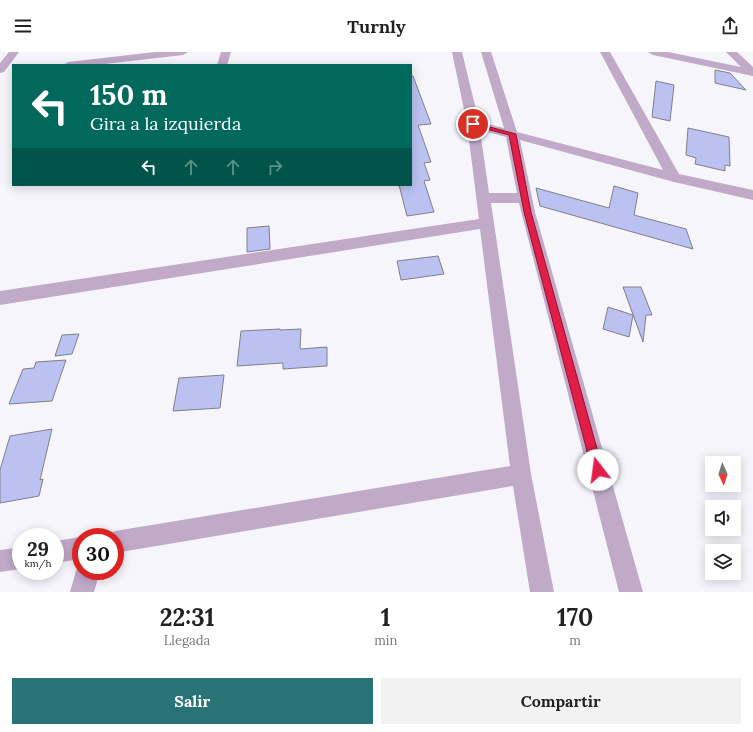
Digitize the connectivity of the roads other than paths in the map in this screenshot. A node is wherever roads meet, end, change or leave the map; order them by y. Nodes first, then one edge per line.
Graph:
1 (14, 52) edge
2 (183, 52) edge
3 (226, 52) edge
4 (457, 52) edge
5 (486, 52) edge
6 (605, 52) edge
7 (653, 52) edge
8 (731, 52) edge
9 (77, 64) edge
10 (222, 64) edge
11 (0, 70) edge
12 (12, 71) edge
13 (0, 73) edge
14 (753, 73) edge
15 (473, 124) junction
16 (512, 134) junction
17 (674, 177) junction
18 (753, 195) edge
19 (483, 198) junction
20 (525, 198) junction
21 (487, 223) junction
22 (0, 298) edge
23 (521, 474) junction
24 (124, 540) edge
25 (12, 559) edge
26 (0, 561) edge
27 (85, 580) edge
28 (82, 592) edge
29 (542, 592) edge
30 (631, 592) edge

1 - 11 street
2 - 9 street
3 - 10 street
4 - 15 street
5 - 16 street
6 - 17 street
7 - 14 street
8 - 14 street
12 - 13 street
15 - 16 street
15 - 19 street
16 - 17 street
16 - 20 street
17 - 18 street
19 - 20 street
19 - 21 street
20 - 30 street
21 - 22 street
21 - 23 street
23 - 24 street
23 - 29 street
25 - 26 street
27 - 28 street

